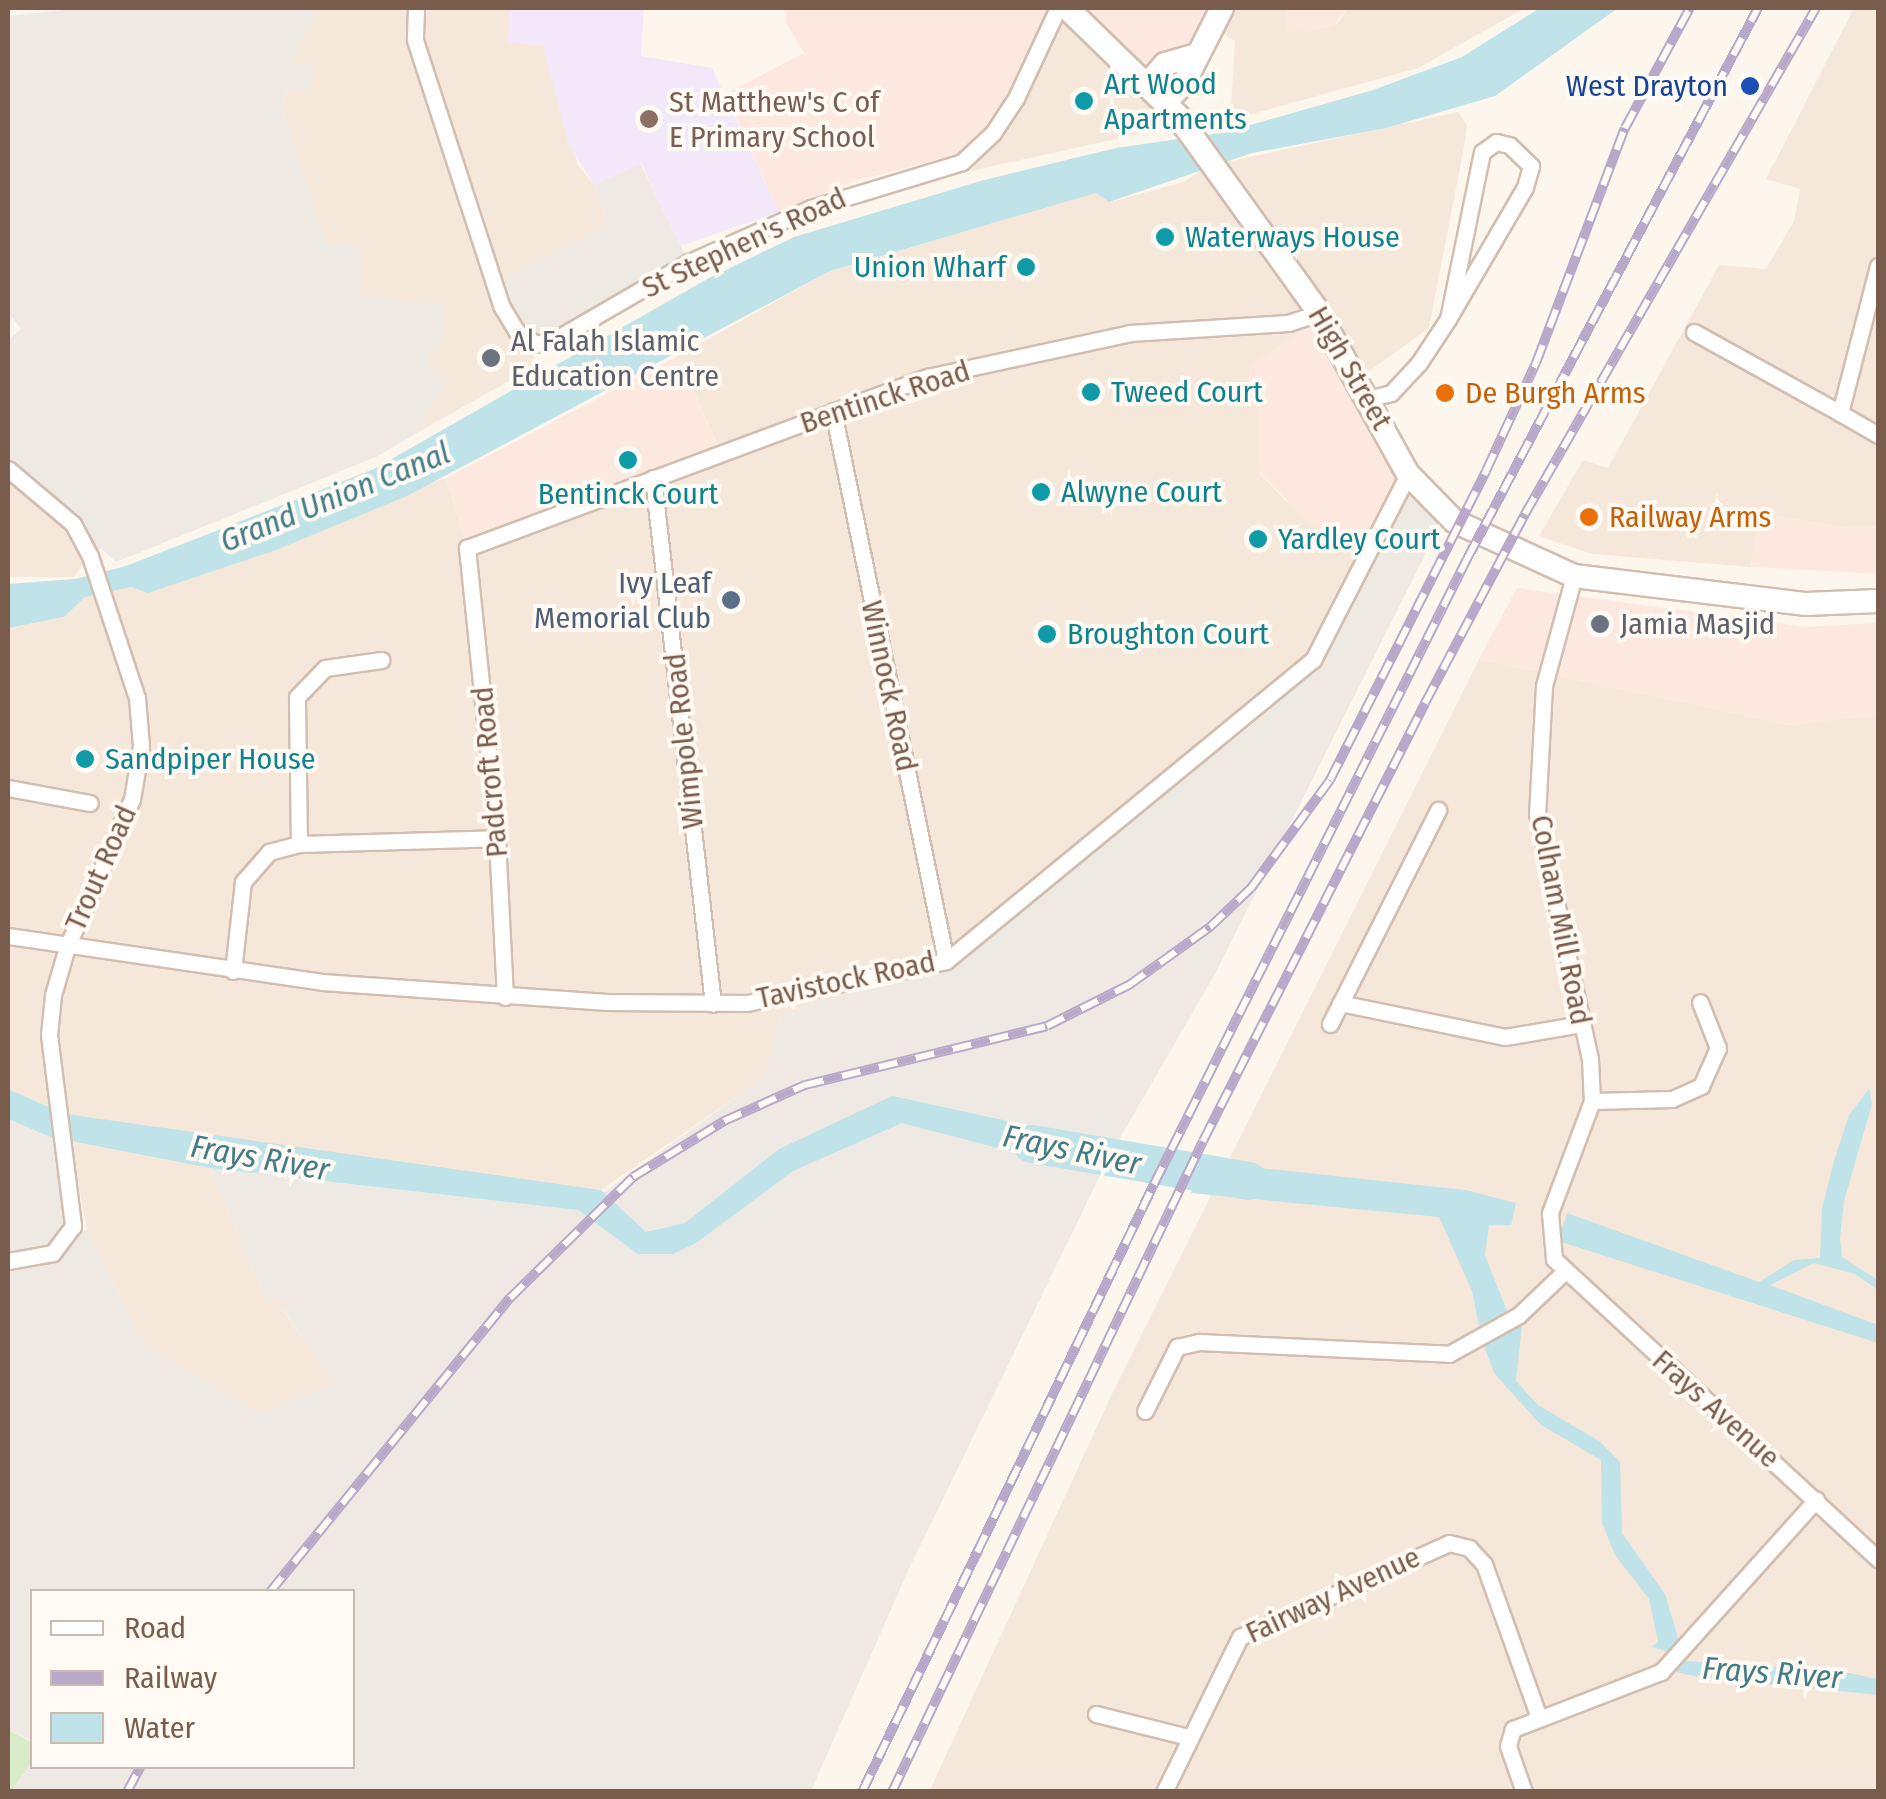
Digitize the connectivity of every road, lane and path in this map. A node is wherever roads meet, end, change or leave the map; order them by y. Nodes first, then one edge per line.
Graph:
1 (416, 8) edge
2 (1058, 8) edge
3 (1067, 8) edge
4 (1222, 8) edge
5 (1193, 56) junction
6 (1149, 82) junction
7 (1172, 108) junction
8 (1878, 266) edge
9 (1319, 313) junction
10 (1448, 319) junction
11 (1694, 332) dead end
12 (1371, 398) junction
13 (833, 411) junction
14 (1840, 413) junction
15 (1878, 435) edge
16 (8, 469) edge
17 (1408, 474) junction
18 (653, 478) junction
19 (468, 548) joint
20 (1574, 576) junction
21 (1878, 601) edge
22 (381, 660) dead end
23 (8, 788) edge
24 (90, 803) dead end
25 (1438, 810) dead end
26 (498, 838) junction
27 (299, 844) junction
28 (8, 936) edge
29 (67, 947) junction
30 (946, 961) junction
31 (232, 971) junction
32 (506, 997) junction
33 (1700, 1002) dead end
34 (1340, 1003) junction
35 (713, 1004) junction
36 (1330, 1024) dead end
37 (1582, 1024) junction
38 (1592, 1102) junction
39 (8, 1261) edge
40 (1559, 1265) junction
41 (1146, 1411) dead end
42 (1816, 1500) junction
43 (1878, 1559) edge
44 (1096, 1714) dead end
45 (1539, 1718) junction
46 (1188, 1736) junction
47 (1164, 1792) edge
48 (1524, 1792) edge

1 - 2 street, St Stephen's Road
3 - 6 street
4 - 5 street
5 - 6 street
5 - 7 street
6 - 7 street
7 - 9 street, High Street
8 - 14 street
9 - 12 street, High Street
9 - 13 street, Bentinck Road
10 - 10 street
10 - 12 street
11 - 14 street
12 - 17 street, High Street
13 - 18 street, Bentinck Road
13 - 30 street, Winnock Road
14 - 15 street
16 - 29 street, Trout Road
17 - 20 street, High Street
17 - 30 street, Tavistock Road
18 - 19 street, Bentinck Road
18 - 35 street, Wimpole Road
19 - 26 street, Padcroft Road
20 - 21 street, High Street
20 - 37 street, Colham Mill Road
22 - 27 street
23 - 24 street
25 - 34 street
26 - 27 street
26 - 32 street, Padcroft Road
27 - 31 street
28 - 29 street, Tavistock Road
29 - 31 street, Tavistock Road
29 - 39 street, Trout Road
30 - 35 street, Tavistock Road
31 - 32 street, Tavistock Road
32 - 35 street, Tavistock Road
33 - 38 street
34 - 36 street
34 - 37 street
37 - 38 street, Colham Mill Road
38 - 40 street, Colham Mill Road
40 - 41 street
40 - 42 street, Frays Avenue
42 - 43 street, Frays Avenue
42 - 45 street
44 - 46 street
45 - 46 street, Fairway Avenue
45 - 48 street
46 - 47 street, Fairway Avenue

